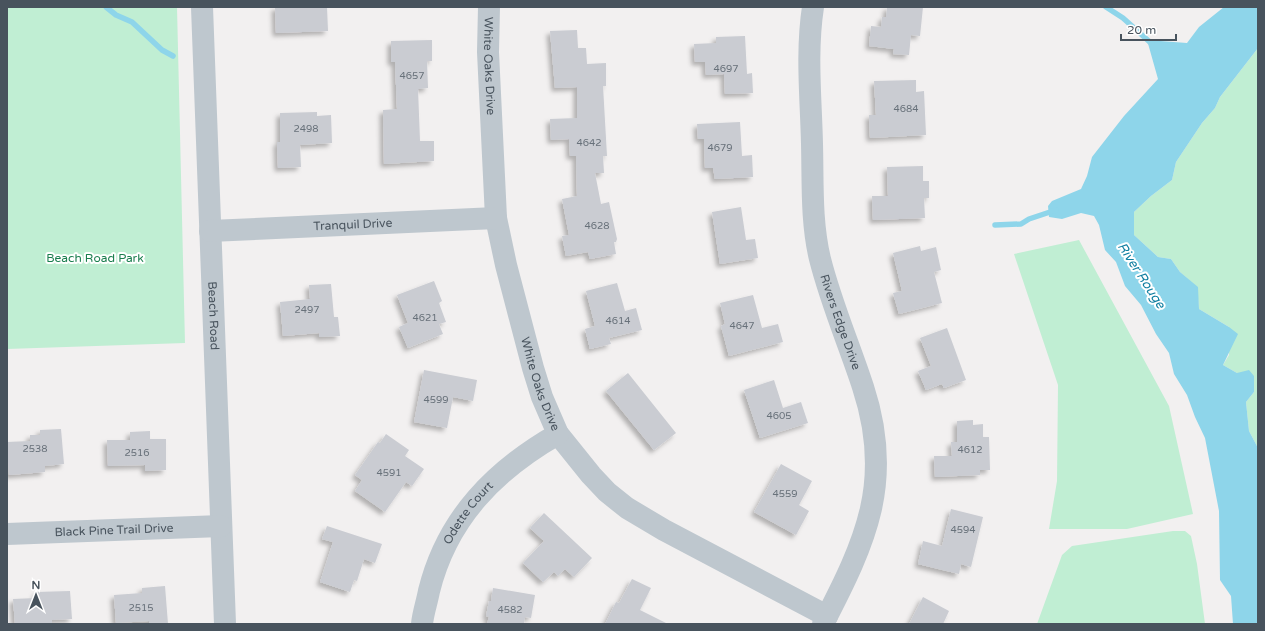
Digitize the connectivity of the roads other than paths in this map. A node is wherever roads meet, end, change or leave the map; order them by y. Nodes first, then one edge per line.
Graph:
1 (202, 7) edge
2 (489, 7) edge
3 (813, 7) edge
4 (496, 218) junction
5 (210, 231) junction
6 (558, 434) junction
7 (222, 526) junction
8 (7, 534) edge
9 (825, 620) edge
10 (225, 624) edge
11 (422, 624) edge

1 - 5 street, Beach Road
2 - 4 street, White Oaks Drive
3 - 9 street, Rivers Edge Drive
4 - 5 street, Tranquil Drive
4 - 6 street, White Oaks Drive
5 - 7 street, Beach Road
6 - 9 street, White Oaks Drive
6 - 11 street, Odette Court
7 - 8 street, Black Pine Trail Drive
7 - 10 street, Beach Road

